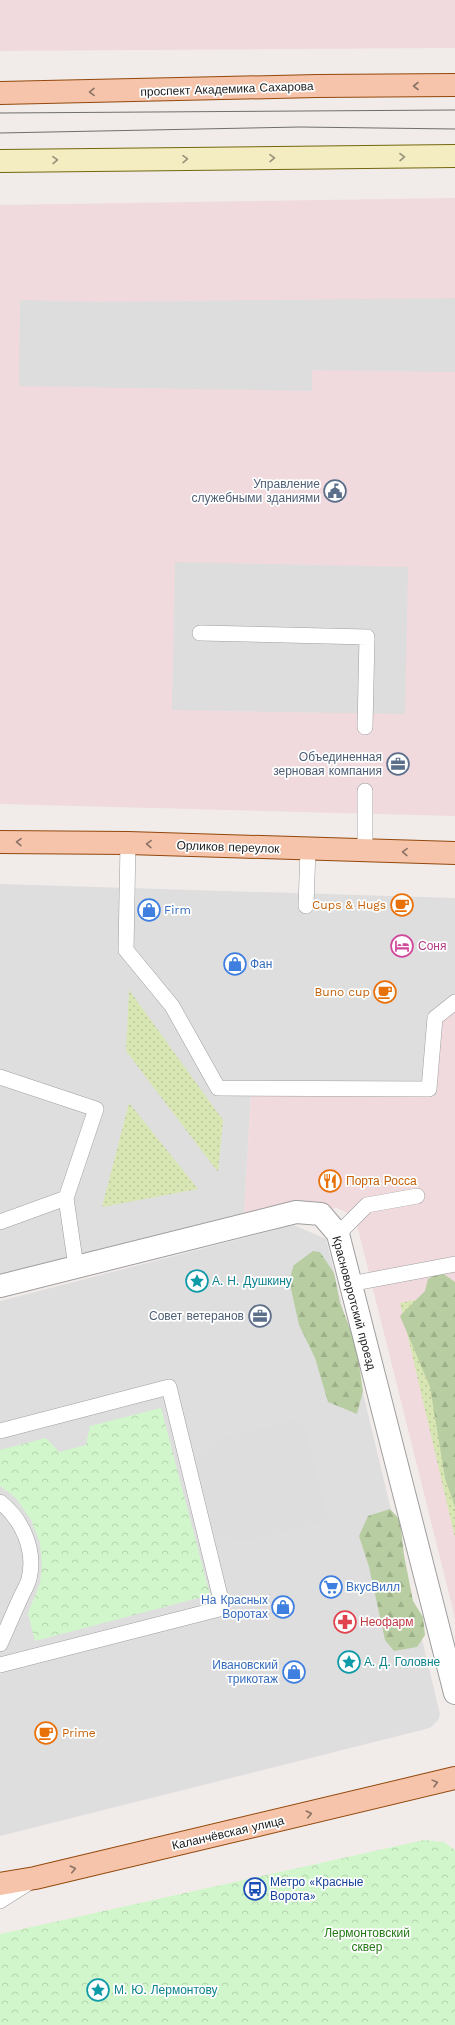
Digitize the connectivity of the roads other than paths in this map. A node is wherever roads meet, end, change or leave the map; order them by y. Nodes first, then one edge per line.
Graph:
1 (455, 86) edge
2 (0, 93) edge
3 (455, 156) edge
4 (0, 161) edge
5 (200, 634) dead end
6 (365, 727) dead end
7 (365, 790) dead end
8 (0, 842) edge
9 (128, 843) junction
10 (308, 849) junction
11 (365, 851) junction
12 (455, 853) edge
13 (306, 906) dead end
14 (455, 1002) edge
15 (0, 1078) edge
16 (417, 1196) dead end
17 (66, 1198) junction
18 (0, 1222) edge
19 (338, 1234) junction
20 (455, 1264) edge
21 (76, 1267) junction
22 (350, 1284) junction
23 (0, 1286) edge
24 (0, 1431) edge
25 (0, 1502) edge
26 (0, 1644) edge
27 (0, 1665) edge
28 (455, 1693) edge
29 (455, 1778) edge
30 (36, 1878) junction
31 (0, 1884) edge
32 (0, 1901) edge

1 -> 2 main road, проспект Академика Сахарова
4 -> 3 main road
5 - 6 lane
7 - 11 lane
9 -> 8 main road, Орликов переулок
10 -> 9 main road, Орликов переулок
9 - 14 lane
10 - 11 main road, Орликов переулок
10 - 13 lane
12 -> 11 main road, Орликов переулок
15 - 17 lane
16 - 19 lane
17 - 18 lane
17 - 21 lane
19 - 21 street, Красноворотский проезд
19 - 22 street, Красноворотский проезд
20 - 22 lane
21 - 23 street, Красноворотский проезд
22 - 28 street, Красноворотский проезд
24 - 27 lane
25 - 26 lane
30 -> 29 main road, Каланчёвская улица
30 - 31 main road, Каланчёвская улица
30 - 32 lane

